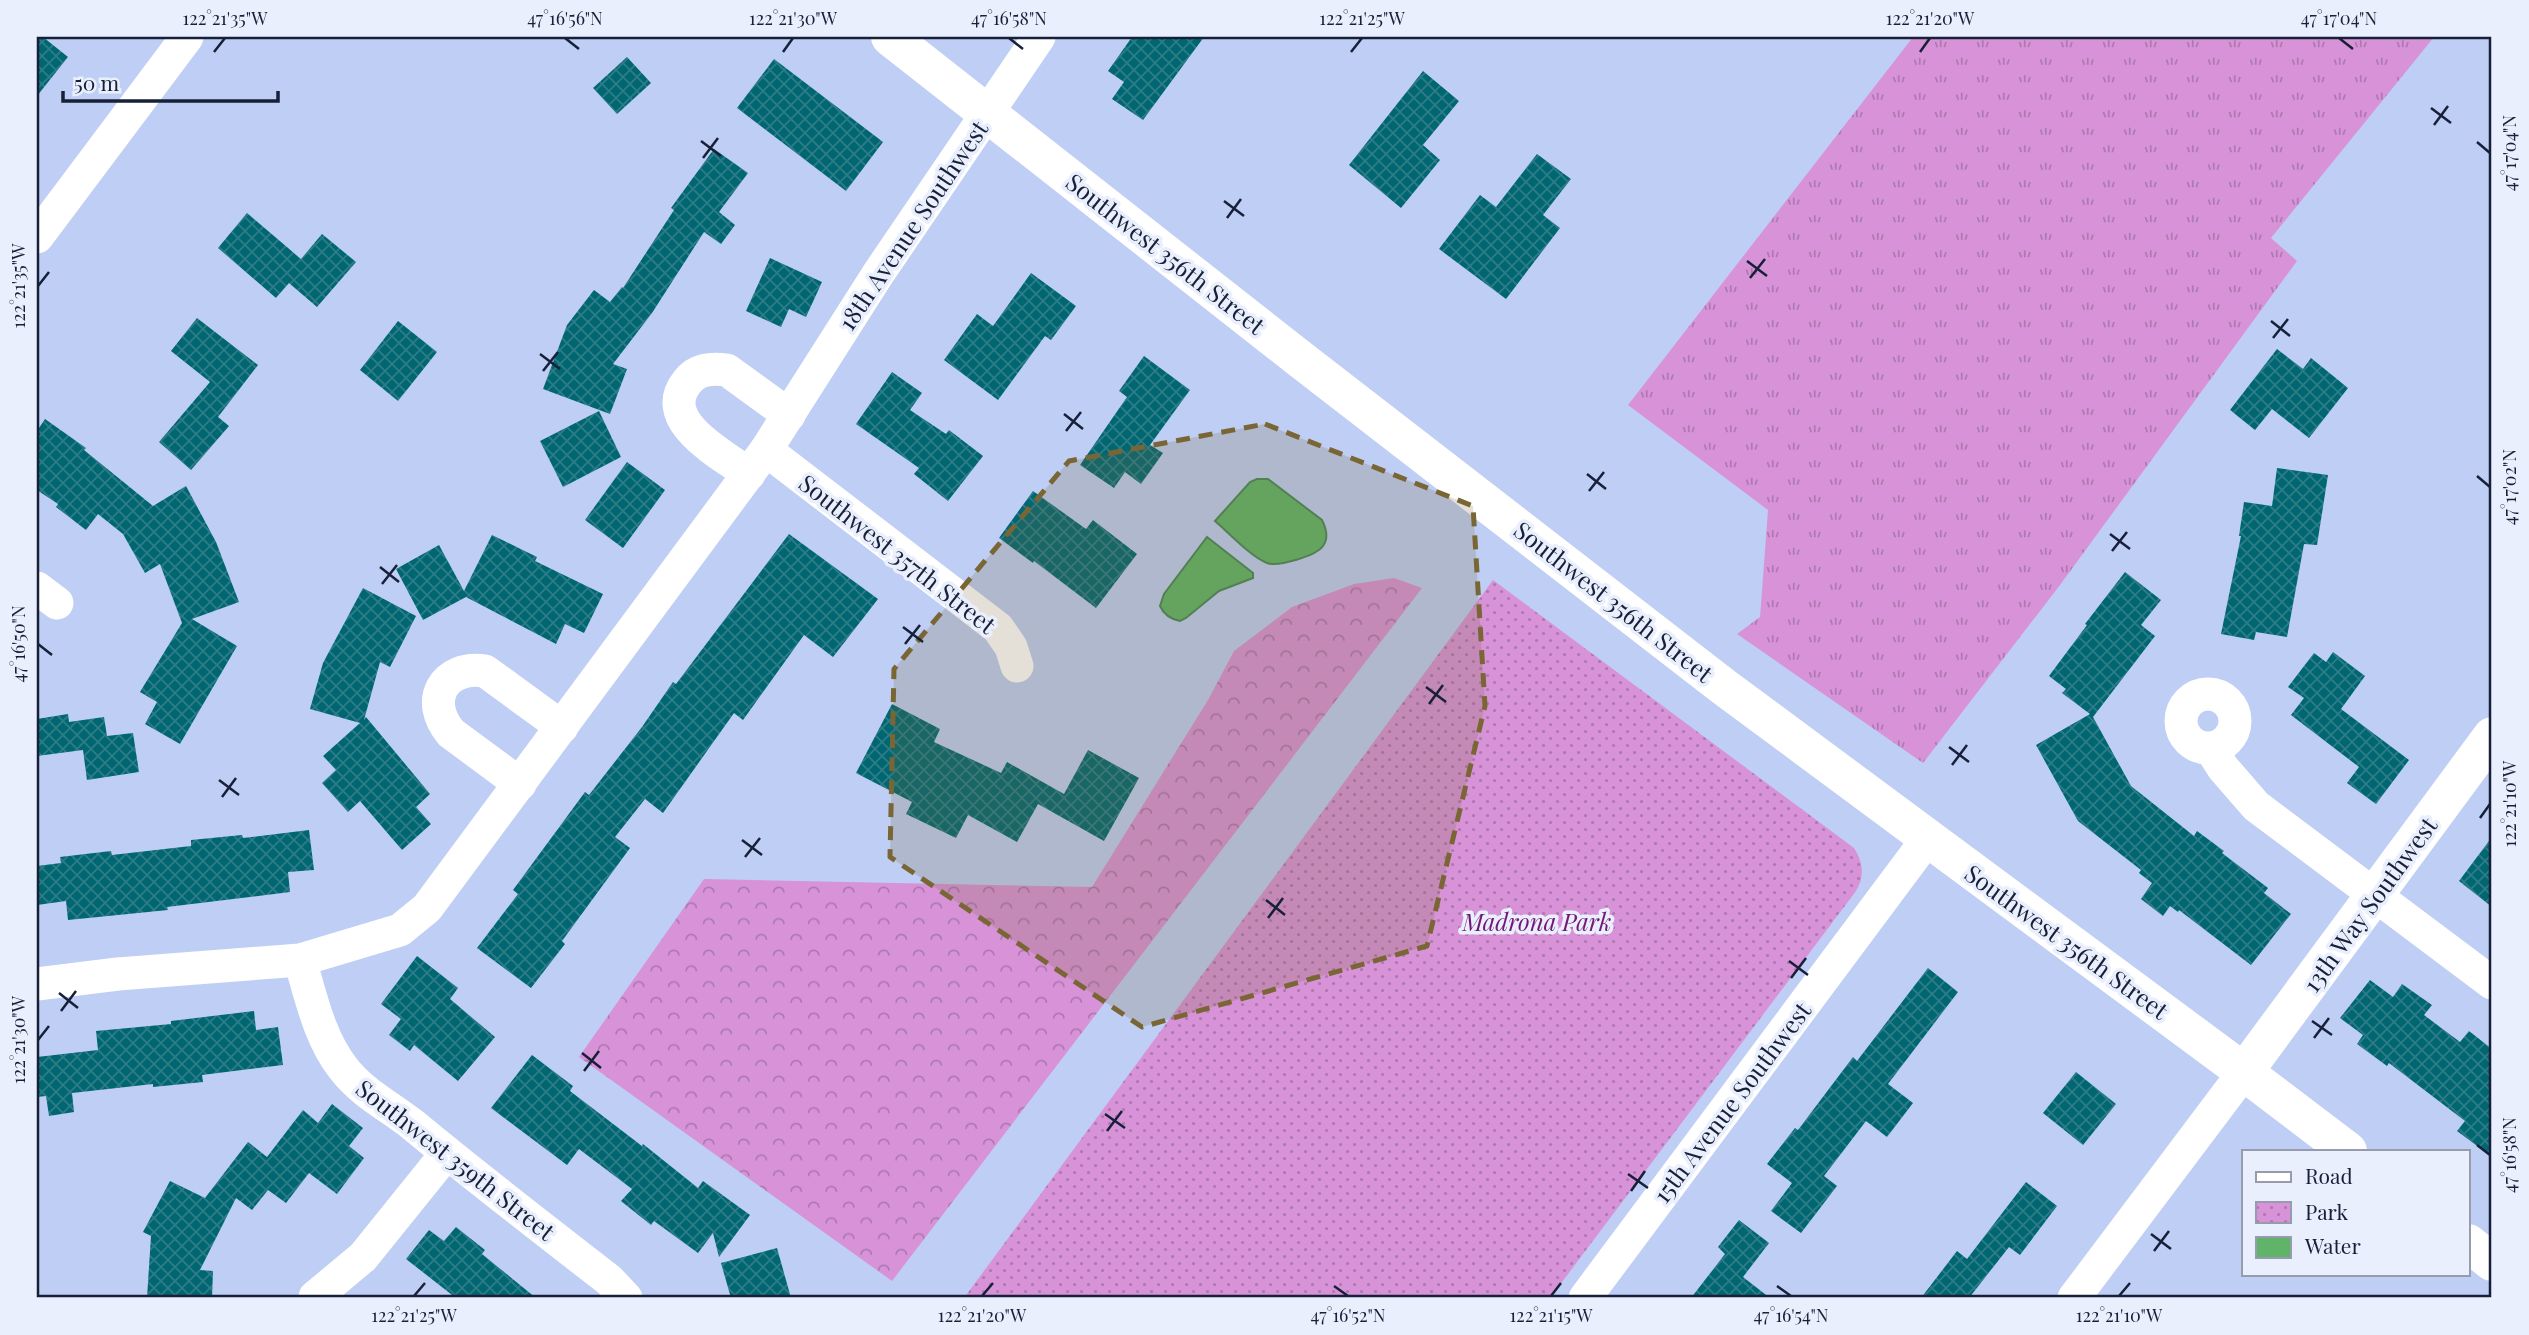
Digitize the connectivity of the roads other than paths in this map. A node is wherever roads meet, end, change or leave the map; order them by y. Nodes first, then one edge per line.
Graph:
1 (187, 37) edge
2 (890, 37) edge
3 (1039, 37) edge
4 (987, 113) junction
5 (37, 237) edge
6 (789, 415) junction
7 (757, 462) junction
8 (1017, 666) dead end
9 (562, 727) junction
10 (2492, 736) edge
11 (2211, 749) dead end
12 (520, 784) junction
13 (1928, 838) junction
14 (2376, 895) junction
15 (300, 960) junction
16 (2492, 983) edge
17 (37, 984) edge
18 (2244, 1072) junction
19 (2347, 1150) edge
20 (446, 1154) junction
21 (2470, 1245) edge
22 (2492, 1262) edge
23 (315, 1297) edge
24 (626, 1298) edge
25 (1585, 1298) edge
26 (2074, 1298) edge

1 - 5 street
2 - 4 main road, Southwest 356th Street
3 - 4 street, 18th Avenue Southwest
4 - 6 street, 18th Avenue Southwest
4 - 13 main road, Southwest 356th Street
6 - 7 street, 18th Avenue Southwest
6 - 7 street
7 - 8 street, Southwest 357th Street
7 - 9 street, 18th Avenue Southwest
9 - 12 street, 18th Avenue Southwest
9 - 12 street
10 - 14 main road, 13th Way Southwest
11 - 14 street
12 - 15 street, 18th Avenue Southwest
13 - 18 main road, Southwest 356th Street
13 - 25 street, 15th Avenue Southwest
14 - 16 street
14 - 18 main road, 13th Way Southwest
15 - 17 street, 18th Avenue Southwest
15 - 20 street, Southwest 359th Street
18 - 19 main road, Southwest 356th Street
18 - 26 street
20 - 23 street
20 - 24 street, Southwest 359th Street
21 - 22 main road

